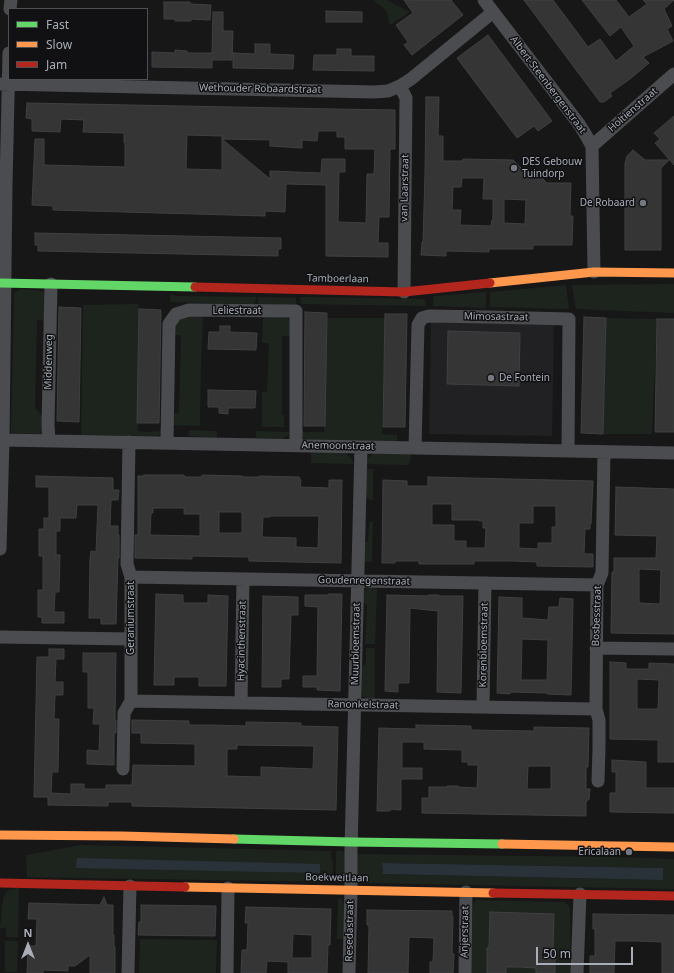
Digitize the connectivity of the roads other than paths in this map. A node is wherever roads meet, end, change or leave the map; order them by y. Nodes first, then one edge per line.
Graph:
1 (484, 0) edge
2 (493, 12) junction
3 (8, 59) edge
4 (674, 74) edge
5 (4, 84) edge
6 (400, 86) junction
7 (592, 146) junction
8 (594, 272) junction
9 (674, 273) edge
10 (2, 283) edge
11 (51, 284) junction
12 (404, 292) junction
13 (3, 440) junction
14 (49, 440) junction
15 (129, 442) junction
16 (167, 443) junction
17 (296, 445) junction
18 (361, 447) junction
19 (415, 448) junction
20 (568, 451) junction
21 (604, 452) junction
22 (674, 453) edge
23 (0, 532) edge
24 (0, 549) edge
25 (131, 577) junction
26 (243, 579) junction
27 (358, 581) junction
28 (485, 583) junction
29 (597, 585) junction
30 (0, 636) edge
31 (130, 639) junction
32 (596, 648) junction
33 (674, 649) edge
34 (131, 701) junction
35 (241, 703) junction
36 (355, 705) junction
37 (483, 707) junction
38 (596, 709) junction
39 (123, 769) dead end
40 (598, 781) dead end
41 (0, 835) edge
42 (351, 842) junction
43 (674, 847) edge
44 (0, 883) edge
45 (130, 886) junction
46 (228, 888) junction
47 (351, 890) junction
48 (466, 892) junction
49 (580, 894) junction
50 (674, 896) edge
51 (128, 973) edge
52 (227, 973) edge
53 (349, 973) edge
54 (465, 973) edge
55 (577, 973) edge

1 - 2 street, Albert Steenbergenstraat
2 - 6 street, Wethouder Robaardstraat
2 - 7 street, Albert Steenbergenstraat
3 - 5 street
4 - 7 street, Holtienstraat
5 - 6 street, Wethouder Robaardstraat
5 - 10 street
6 - 12 street, van Laarstraat
7 - 8 street, Albert Steenbergenstraat
8 - 9 street, Tamboerlaan
8 - 12 street, Tamboerlaan
10 - 11 street, Tamboerlaan
10 - 13 street
11 - 12 street, Tamboerlaan
11 - 14 street, Middenweg
13 - 14 street, Anemoonstraat
13 - 23 street
14 - 15 street, Anemoonstraat
15 - 16 street, Anemoonstraat
15 - 25 street, Geraniumstraat
16 - 17 street, Anemoonstraat
16 - 17 street, Leliestraat
17 - 18 street, Anemoonstraat
18 - 19 street, Anemoonstraat
18 - 27 street, Muurbloemstraat
19 - 20 street, Anemoonstraat
19 - 20 street, Mimosastraat
20 - 21 street, Anemoonstraat
21 - 22 street, Anemoonstraat
21 - 29 street, Bosbesstraat
23 - 24 street
25 - 26 street, Goudenregenstraat
25 - 31 street, Geraniumstraat
26 - 27 street, Goudenregenstraat
26 - 35 street, Hyacinthenstraat
27 - 28 street, Goudenregenstraat
27 - 36 street, Muurbloemstraat
28 - 29 street, Goudenregenstraat
28 - 37 street, Korenbloemstraat
29 - 32 street, Bosbesstraat
30 - 31 street
31 - 34 street, Geraniumstraat
32 - 33 street
32 - 38 street, Bosbesstraat
34 - 35 street, Ranonkelstraat
34 - 39 street, Geraniumstraat
35 - 36 street, Ranonkelstraat
36 - 37 street, Ranonkelstraat
36 - 42 street, Muurbloemstraat
37 - 38 street, Ranonkelstraat
38 - 40 street, Bosbesstraat
41 - 42 street
42 - 43 street
42 - 47 street, Muurbloemstraat
44 - 45 street, Boekweitlaan
45 - 46 street, Boekweitlaan
45 - 51 street
46 - 47 street, Boekweitlaan
46 - 52 street
47 - 48 street, Boekweitlaan
47 - 53 street, Resedastraat
48 - 49 street, Boekweitlaan
48 - 54 street, Anjerstraat
49 - 50 street, Boekweitlaan
49 - 55 street

